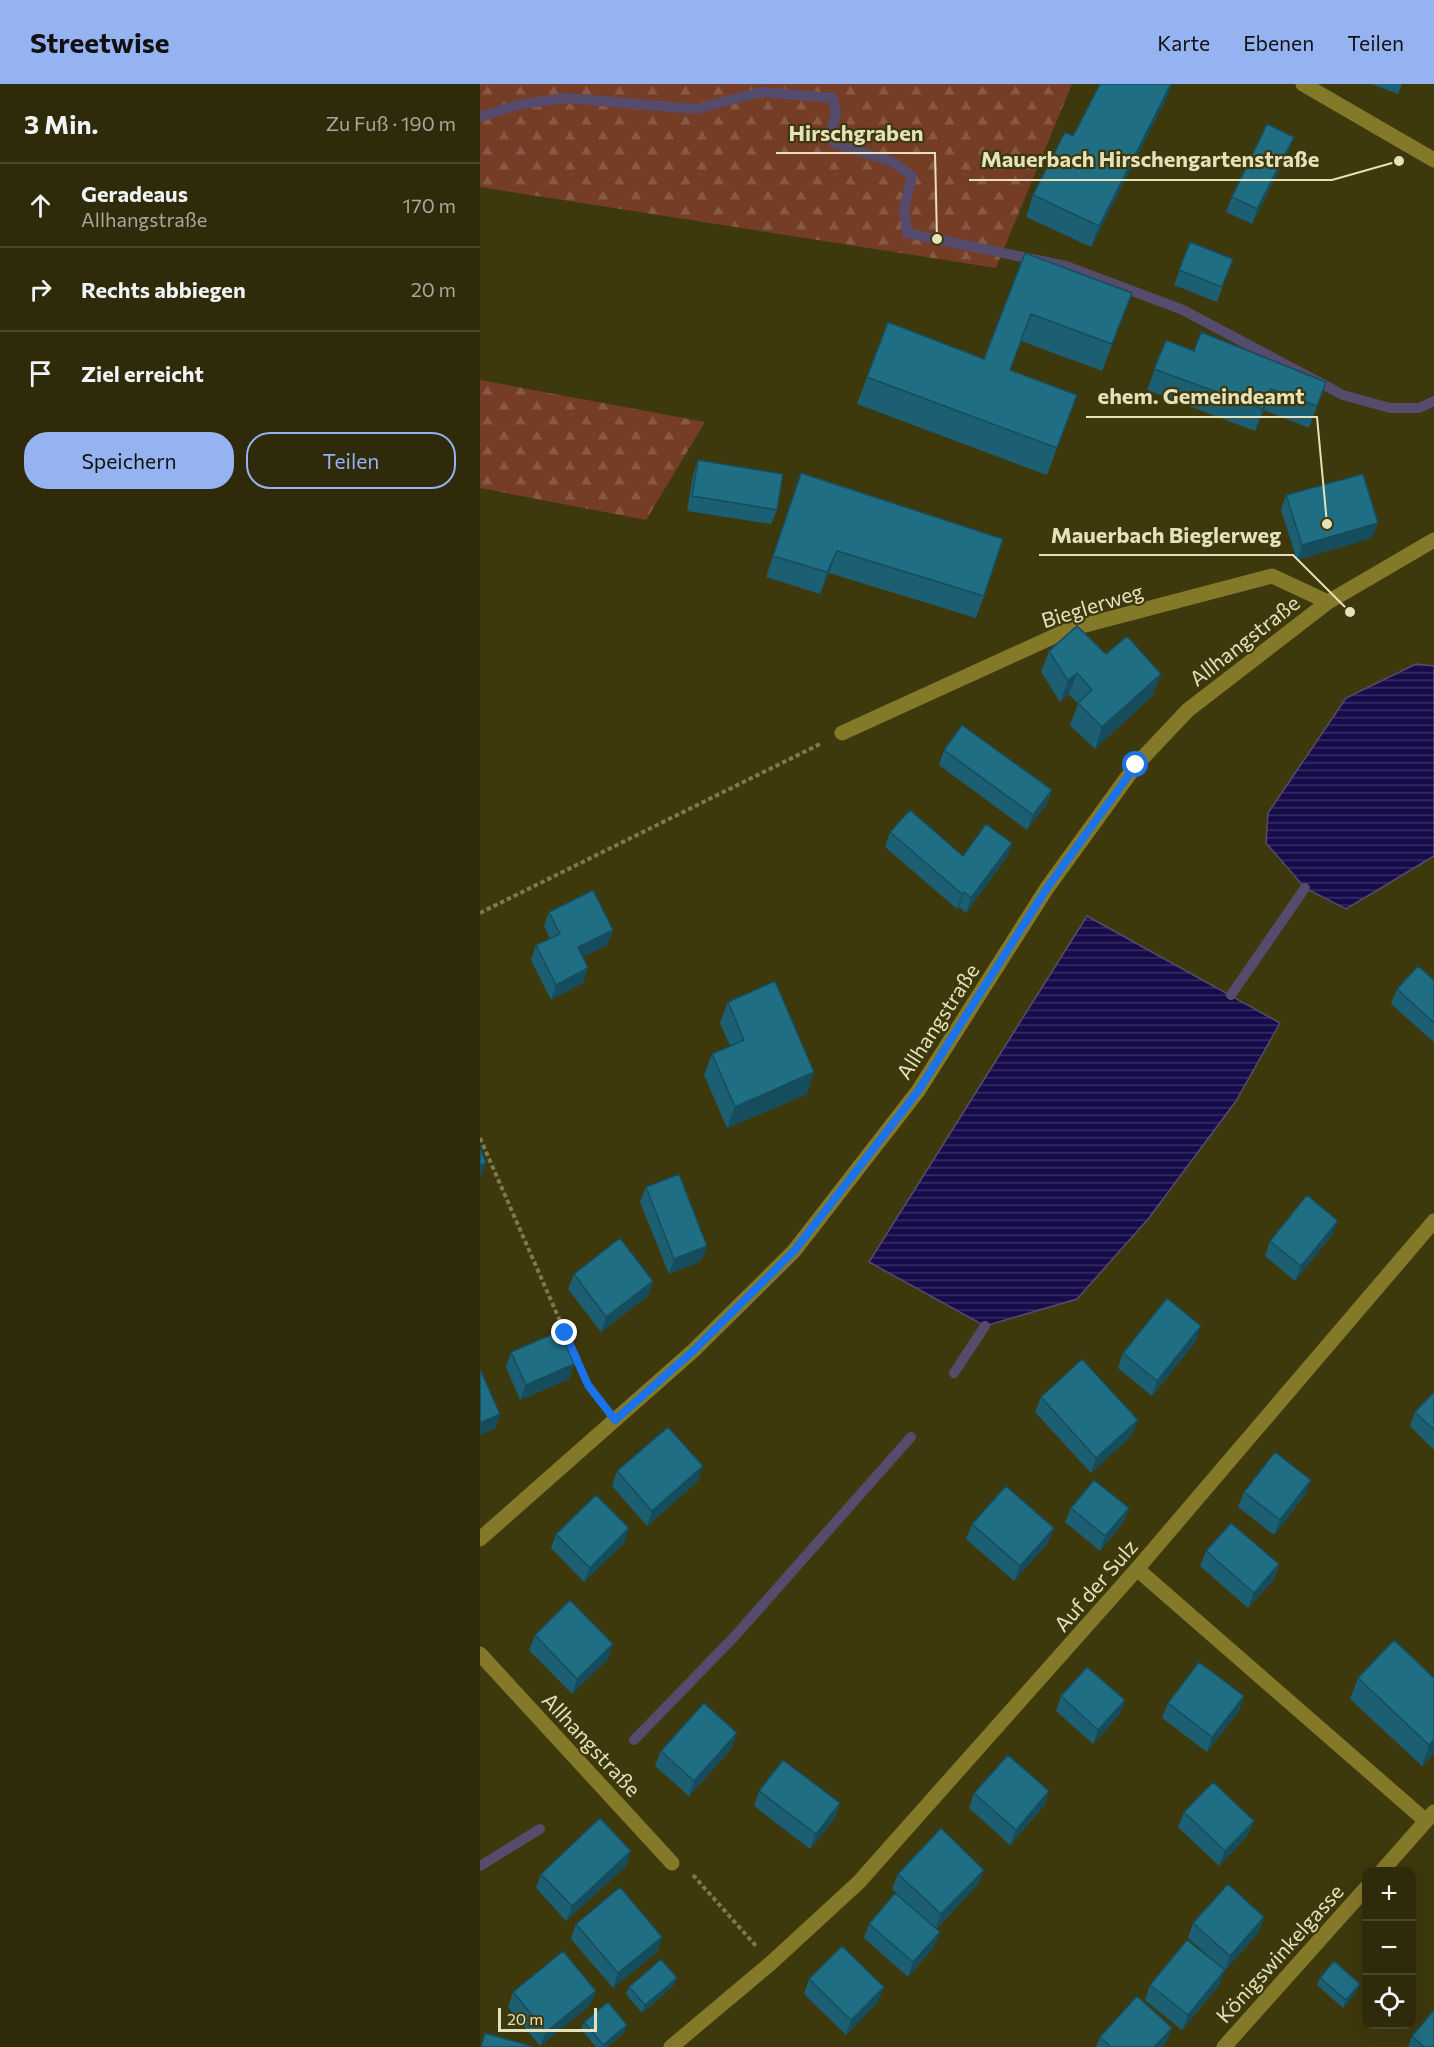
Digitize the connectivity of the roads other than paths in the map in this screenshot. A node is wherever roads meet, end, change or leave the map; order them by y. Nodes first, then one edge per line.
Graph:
1 (1303, 84) edge
2 (1434, 160) edge
3 (1434, 540) edge
4 (1328, 602) junction
5 (842, 733) road end
6 (1434, 1221) edge
7 (480, 1539) edge
8 (1137, 1569) junction
9 (480, 1654) edge
10 (1430, 1817) edge
11 (672, 1863) road end
12 (1385, 1867) edge
13 (1362, 1892) edge
14 (671, 2047) edge
15 (1224, 2047) edge

1 - 2 street
3 - 4 street, Allhangstraße
4 - 5 street, Bieglerweg
4 - 7 street, Allhangstraße
6 - 8 street, Auf der Sulz
8 - 10 street
8 - 14 street, Auf der Sulz
9 - 11 street, Allhangstraße
10 - 12 street
13 - 15 street, Königswinkelgasse

